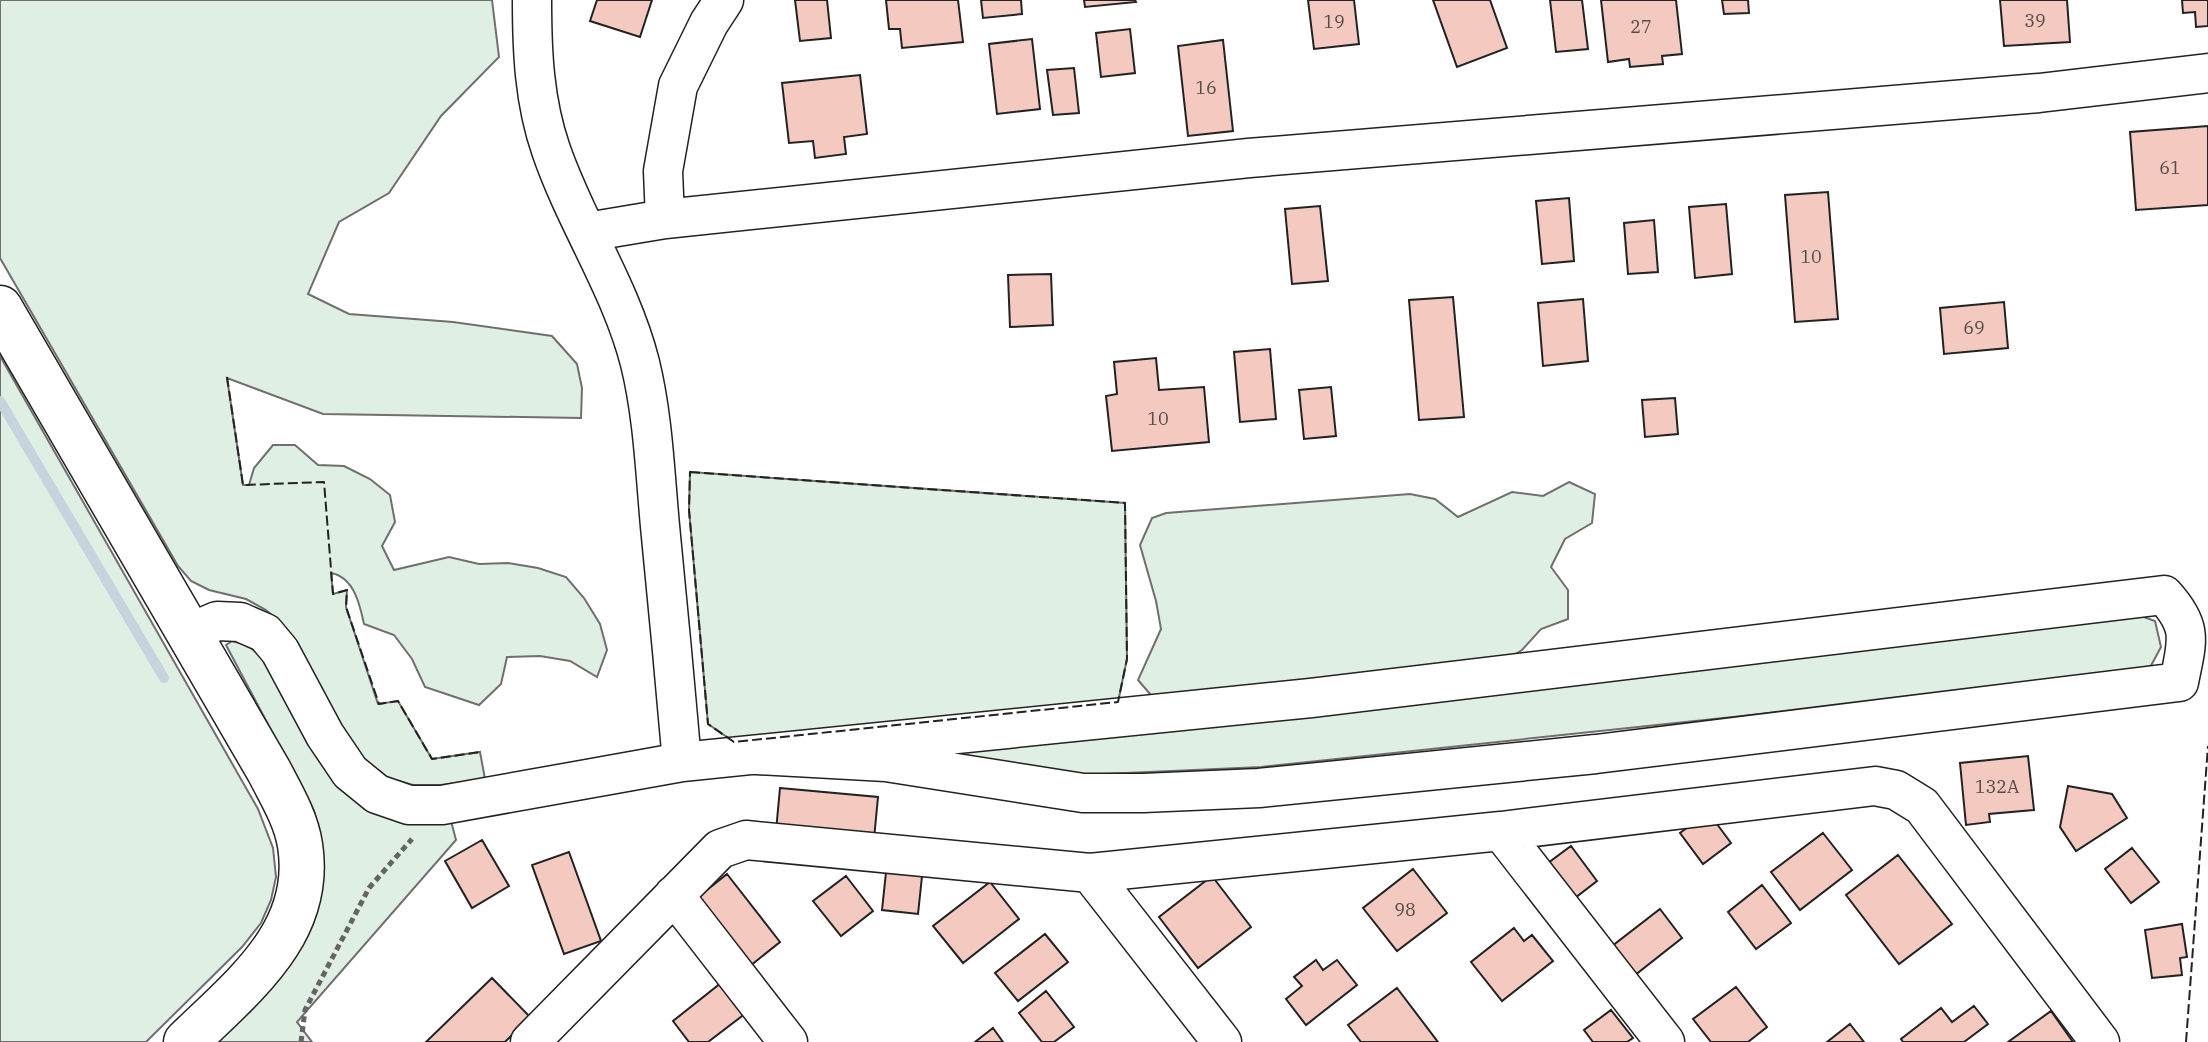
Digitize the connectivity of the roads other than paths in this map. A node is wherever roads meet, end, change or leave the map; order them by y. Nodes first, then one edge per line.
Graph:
1 (532, 0) edge
2 (724, 0) edge
3 (2208, 73) edge
4 (665, 219) junction
5 (587, 232) junction
6 (0, 308) edge
7 (189, 633) junction
8 (2193, 680) edge
9 (757, 755) junction
10 (682, 762) junction
11 (1501, 831) junction
12 (1090, 873) junction
13 (674, 895) junction
14 (186, 1042) edge
15 (530, 1042) edge
16 (788, 1042) edge
17 (1222, 1042) edge
18 (1665, 1042) edge
19 (2100, 1042) edge

1 - 5 street
2 - 4 street
3 - 4 street
4 - 5 street
5 - 10 street
6 - 7 main road
7 - 10 street
7 - 14 main road
8 - 9 street
8 - 9 street
9 - 10 street
11 - 12 street
11 - 18 street
11 - 19 street
12 - 13 street
12 - 17 street
13 - 15 street
13 - 16 street

